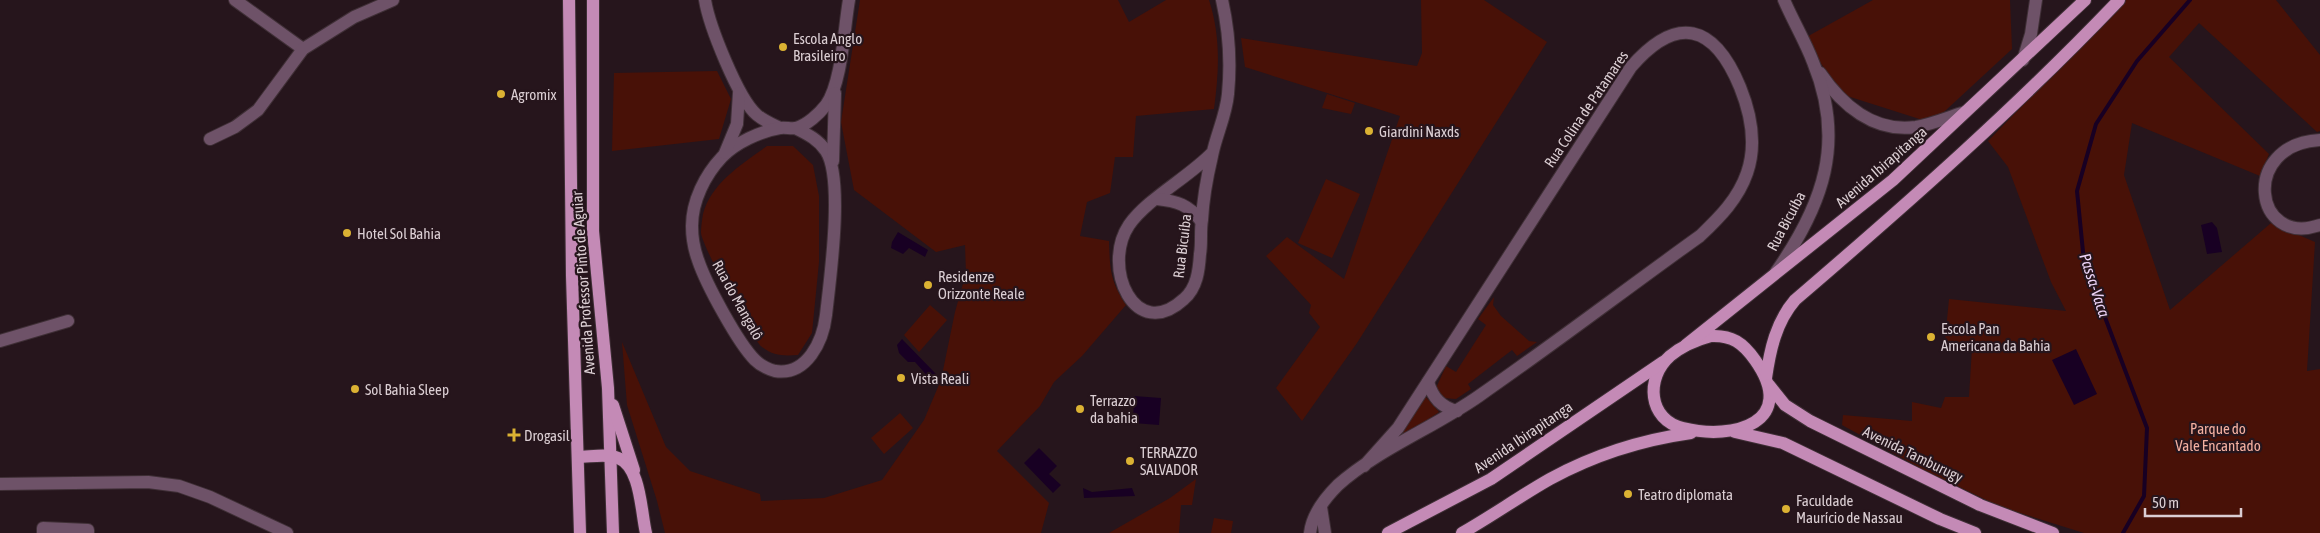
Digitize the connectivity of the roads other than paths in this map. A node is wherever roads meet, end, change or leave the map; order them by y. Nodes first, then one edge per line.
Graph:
1 (235, 0) edge
2 (391, 0) edge
3 (570, 0) edge
4 (592, 0) edge
5 (705, 0) edge
6 (849, 0) edge
7 (1222, 0) edge
8 (1784, 0) edge
9 (2036, 0) edge
10 (2085, 0) edge
11 (2119, 0) edge
12 (303, 49) junction
13 (2023, 60) junction
14 (1813, 62) junction
15 (835, 88) junction
16 (738, 90) junction
17 (1965, 112) junction
18 (780, 128) junction
19 (795, 128) junction
20 (210, 139) dead end
21 (2320, 140) edge
22 (1212, 153) junction
23 (724, 155) junction
24 (833, 166) junction
25 (1157, 199) junction
26 (1201, 221) junction
27 (2320, 224) edge
28 (1773, 276) junction
29 (68, 322) dead end
30 (0, 341) edge
31 (1686, 345) junction
32 (1669, 357) junction
33 (1768, 381) junction
34 (1428, 382) junction
35 (608, 388) junction
36 (1457, 411) junction
37 (1702, 432) junction
38 (1730, 432) junction
39 (611, 456) junction
40 (578, 457) junction
41 (1364, 466) junction
42 (637, 482) junction
43 (0, 484) edge
44 (1320, 504) junction
45 (42, 533) edge
46 (88, 533) edge
47 (287, 533) edge
48 (580, 533) edge
49 (613, 533) edge
50 (646, 533) edge
51 (1310, 533) edge
52 (1325, 533) edge
53 (1388, 533) edge
54 (1462, 533) edge
55 (1975, 533) edge
56 (2053, 533) edge

1 - 12 street
2 - 12 street
3 - 40 main road, Avenida Professor Pinto de Aguiar
4 - 35 main road, Avenida Professor Pinto de Aguiar
5 - 16 street, Rua do Mangalô
6 - 15 street, Rua do Mangalô
7 - 22 street, Rua Bicuíba
8 - 14 street, Rua Bicuíba
9 - 13 street
10 - 13 main road, Avenida Ibirapitanga
11 - 33 main road
12 - 20 street
13 - 17 main road, Avenida Ibirapitanga
14 - 17 street, Rua Bicuíba
14 - 28 street, Rua Bicuíba
15 - 19 street, Rua do Mangalô
15 - 24 street, Rua do Mangalô
16 - 18 street, Rua do Mangalô
16 - 23 street, Rua do Mangalô
17 - 28 main road, Avenida Ibirapitanga
18 - 19 street, Rua do Mangalô
18 - 23 street, Rua do Mangalô
19 - 24 street, Rua do Mangalô
21 - 27 street
22 - 25 street, Rua Bicuíba
22 - 26 street, Rua Bicuíba
23 - 24 street, Rua do Mangalô
25 - 26 street
25 - 26 street, Rua Bicuíba
28 - 31 main road, Avenida Ibirapitanga
29 - 30 street
31 - 32 main road
31 - 33 main road
32 - 37 main road
32 - 53 main road, Avenida Ibirapitanga
33 - 38 main road
33 - 56 main road, Avenida Tamburugy
34 - 36 street
34 - 36 street, Rua Colina de Patamares
34 - 41 street, Rua Colina de Patamares
35 - 39 main road, Avenida Professor Pinto de Aguiar
35 - 42 main road
36 - 41 street, Rua Colina de Patamares
37 - 38 main road
37 - 54 main road
38 - 55 main road
39 - 40 main road
39 - 42 main road
39 - 49 main road, Avenida Professor Pinto de Aguiar
40 - 48 main road, Avenida Professor Pinto de Aguiar
41 - 44 street, Rua Colina de Patamares
42 - 50 main road
43 - 47 street
44 - 51 street, Rua Colina de Patamares
44 - 52 street
45 - 46 street

